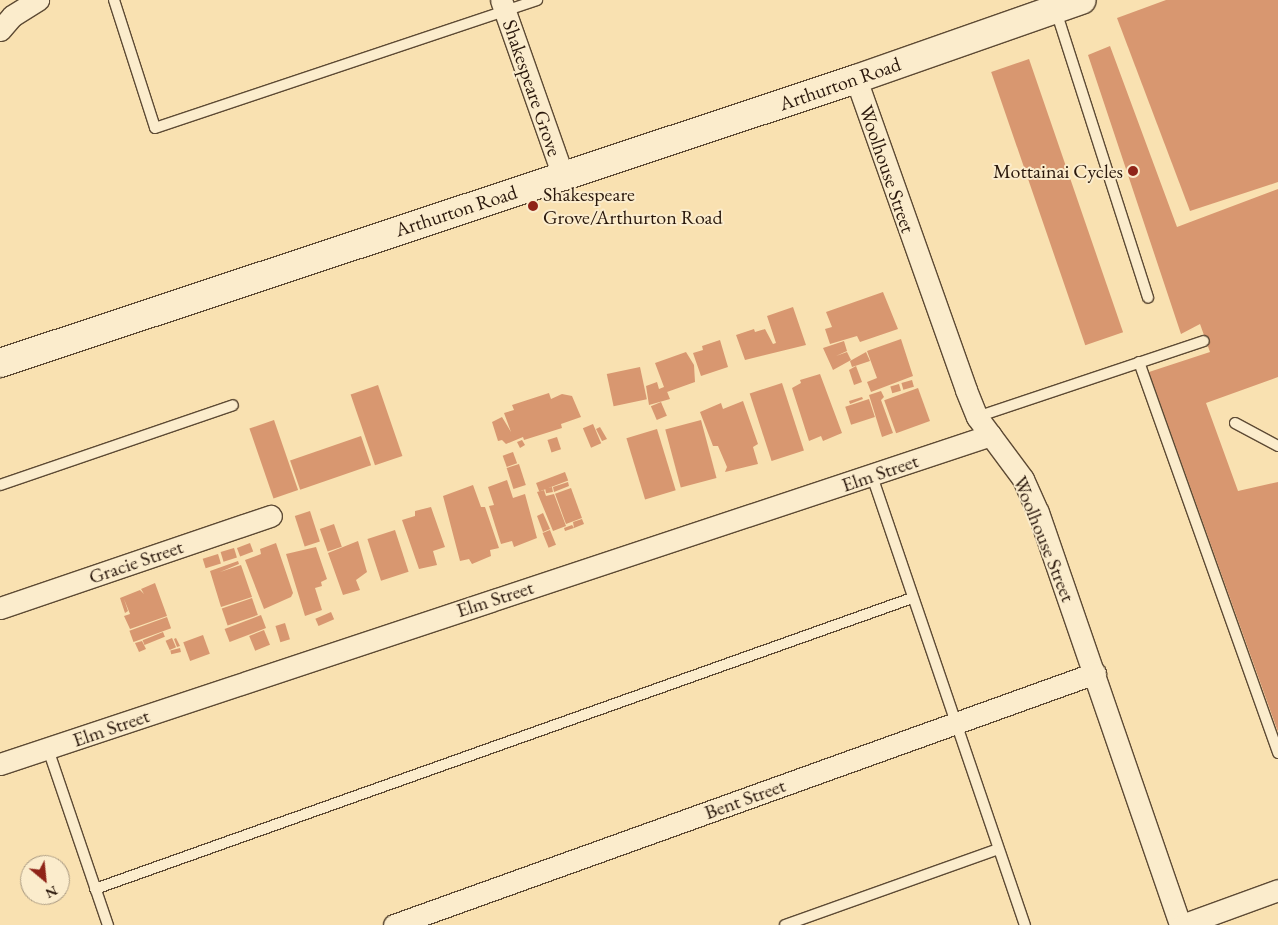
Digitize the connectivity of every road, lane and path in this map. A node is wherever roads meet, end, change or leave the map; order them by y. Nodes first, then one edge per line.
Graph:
1 (38, 0) edge
2 (114, 0) edge
3 (537, 0) edge
4 (1082, 0) edge
5 (503, 6) edge
6 (1055, 10) junction
7 (0, 30) edge
8 (856, 79) junction
9 (563, 176) junction
10 (1148, 298) dead end
11 (1204, 341) dead end
12 (1140, 362) junction
13 (0, 364) edge
14 (233, 405) dead end
15 (977, 417) junction
16 (1235, 423) dead end
17 (991, 435) junction
18 (1278, 446) edge
19 (872, 476) junction
20 (0, 485) edge
21 (271, 516) dead end
22 (912, 598) junction
23 (0, 608) edge
24 (1095, 673) junction
25 (954, 724) junction
26 (48, 749) junction
27 (1278, 753) edge
28 (0, 764) edge
29 (998, 849) junction
30 (95, 889) junction
31 (1278, 890) edge
32 (108, 925) edge
33 (394, 925) edge
34 (785, 925) edge
35 (1025, 925) edge
36 (1181, 925) edge

1 - 7 street
2 - 5 lane
3 - 5 lane
4 - 6 street, Arthurton Road
5 - 9 street, Shakespeare Grove
6 - 8 street, Arthurton Road
6 - 10 lane
8 - 9 street, Arthurton Road
8 - 15 street, Woolhouse Street
9 - 13 street, Arthurton Road
11 - 12 lane
12 - 15 lane
12 - 27 lane
14 - 20 lane
15 - 17 street, Woolhouse Street
16 - 18 lane
17 - 19 street, Elm Street
17 - 24 street, Woolhouse Street
19 - 22 lane
19 - 26 street, Elm Street
21 - 23 street, Gracie Street
22 - 25 lane
22 - 30 lane
24 - 25 street, Bent Street
24 - 36 street, Woolhouse Street
25 - 29 lane
25 - 33 street, Bent Street
26 - 28 street, Elm Street
26 - 30 lane
29 - 34 lane
29 - 35 lane
30 - 32 lane
31 - 36 street

